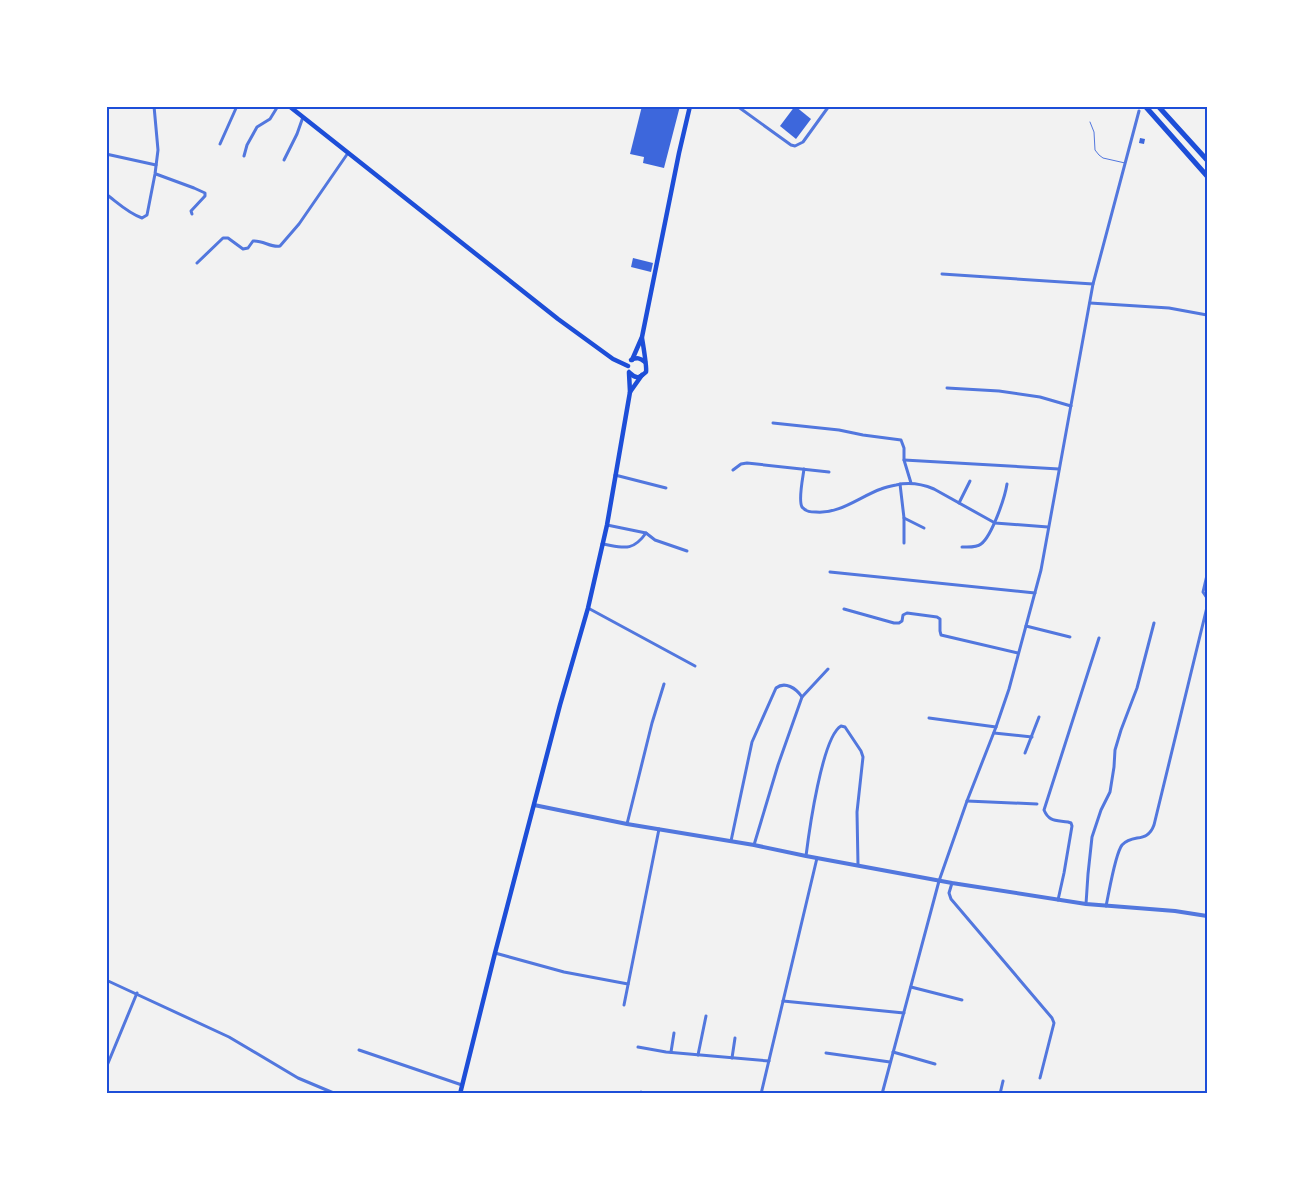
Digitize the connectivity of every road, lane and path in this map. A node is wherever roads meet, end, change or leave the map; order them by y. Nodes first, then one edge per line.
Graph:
1 (154, 106) edge
2 (237, 106) edge
3 (278, 106) edge
4 (690, 106) edge
5 (737, 106) edge
6 (829, 106) edge
7 (1145, 106) edge
8 (1158, 106) edge
9 (292, 107) edge
10 (1139, 111) dead end
11 (303, 117) junction
12 (1090, 122) dead end
13 (220, 144) dead end
14 (348, 153) junction
15 (106, 154) edge
16 (244, 156) dead end
17 (284, 160) dead end
18 (1207, 160) edge
19 (1125, 163) junction
20 (156, 165) junction
21 (155, 174) junction
22 (1207, 176) edge
23 (106, 194) edge
24 (192, 214) dead end
25 (197, 263) dead end
26 (942, 274) dead end
27 (1093, 284) junction
28 (1090, 303) junction
29 (1207, 315) edge
30 (642, 337) junction
31 (632, 360) junction
32 (645, 362) junction
33 (628, 366) junction
34 (629, 373) junction
35 (642, 376) junction
36 (947, 388) dead end
37 (630, 392) junction
38 (1071, 406) junction
39 (773, 424) dead end
40 (904, 460) junction
41 (804, 469) junction
42 (1059, 469) junction
43 (733, 470) dead end
44 (829, 472) dead end
45 (615, 475) junction
46 (970, 481) dead end
47 (911, 483) junction
48 (900, 484) junction
49 (1007, 484) dead end
50 (666, 488) dead end
51 (959, 503) junction
52 (904, 518) junction
53 (995, 522) junction
54 (607, 525) junction
55 (1048, 527) junction
56 (924, 528) dead end
57 (646, 533) junction
58 (602, 544) junction
59 (904, 544) dead end
60 (962, 547) dead end
61 (687, 551) dead end
62 (830, 572) dead end
63 (1207, 576) edge
64 (1035, 593) junction
65 (1207, 598) edge
66 (1207, 607) edge
67 (588, 608) junction
68 (844, 609) dead end
69 (1154, 623) dead end
70 (1026, 626) junction
71 (1070, 637) dead end
72 (1098, 638) dead end
73 (1018, 653) junction
74 (695, 666) dead end
75 (828, 669) dead end
76 (664, 684) dead end
77 (802, 697) junction
78 (1040, 717) dead end
79 (929, 718) dead end
80 (996, 727) junction
81 (994, 733) junction
82 (1032, 737) junction
83 (1026, 753) dead end
84 (967, 800) junction
85 (1037, 804) dead end
86 (534, 805) junction
87 (626, 824) junction
88 (659, 830) junction
89 (731, 841) junction
90 (754, 845) junction
91 (806, 856) junction
92 (817, 858) junction
93 (858, 865) junction
94 (939, 881) junction
95 (952, 884) junction
96 (1058, 900) junction
97 (1086, 904) junction
98 (1106, 906) junction
99 (1207, 916) edge
100 (495, 953) junction
101 (106, 980) edge
102 (628, 984) junction
103 (911, 987) junction
104 (137, 993) junction
105 (962, 1000) dead end
106 (783, 1001) junction
107 (624, 1005) dead end
108 (904, 1014) junction
109 (706, 1016) dead end
110 (674, 1032) dead end
111 (735, 1038) dead end
112 (638, 1047) dead end
113 (359, 1050) dead end
114 (671, 1052) junction
115 (894, 1052) junction
116 (826, 1053) dead end
117 (698, 1055) junction
118 (732, 1058) junction
119 (769, 1062) junction
120 (890, 1062) junction
121 (935, 1064) dead end
122 (106, 1068) edge
123 (1040, 1078) dead end
124 (1002, 1081) dead end
125 (462, 1085) junction
126 (336, 1094) edge
127 (460, 1094) edge
128 (761, 1094) edge
129 (882, 1094) edge
130 (1000, 1094) edge

1 - 20 street
2 - 13 street
3 - 16 street
4 - 30 main road
5 - 6 street
7 - 22 highway
8 - 18 highway
9 - 11 main road
10 - 19 street
11 - 14 main road
11 - 17 street
12 - 19 lane
14 - 25 street
14 - 33 main road
15 - 20 street
19 - 27 street
20 - 21 street
21 - 23 street
21 - 24 street
26 - 27 street
27 - 28 street
28 - 29 street
28 - 38 street
30 - 31 main road
30 - 32 main road
31 - 32 main road
31 - 33 main road
32 - 35 main road
33 - 34 main road
34 - 35 main road
34 - 37 main road
35 - 37 main road
36 - 38 street
37 - 45 main road
38 - 42 street
39 - 40 street
40 - 42 street
40 - 47 street
41 - 43 street
41 - 44 street
41 - 48 street
42 - 55 street
45 - 50 street
45 - 54 main road
46 - 51 street
47 - 48 street
47 - 51 street
48 - 52 street
49 - 53 street
51 - 53 street
52 - 56 street
52 - 59 street
53 - 55 street
53 - 60 street
54 - 57 street
54 - 58 main road
55 - 64 street
57 - 58 street
57 - 61 street
58 - 67 main road
62 - 64 street
63 - 65 street
64 - 70 street
66 - 98 street
67 - 74 street
67 - 86 main road
68 - 73 street
69 - 97 street
70 - 71 street
70 - 73 street
72 - 96 street
73 - 80 street
75 - 77 street
76 - 87 street
77 - 89 street
77 - 90 street
78 - 82 street
79 - 80 street
80 - 81 street
81 - 82 street
81 - 84 street
82 - 83 street
84 - 85 street
84 - 94 street
86 - 87 street
86 - 100 main road
87 - 88 street
88 - 89 street
88 - 102 street
89 - 90 street
90 - 91 street
91 - 92 street
91 - 93 street
92 - 93 street
92 - 106 street
93 - 94 street
94 - 95 street
94 - 103 street
95 - 96 street
95 - 123 street
96 - 97 street
97 - 98 street
98 - 99 street
100 - 102 street
100 - 125 main road
101 - 104 street
102 - 107 street
103 - 105 street
103 - 108 street
104 - 122 street
104 - 126 street
106 - 108 street
106 - 119 street
108 - 115 street
109 - 117 street
110 - 114 street
111 - 118 street
112 - 114 street
113 - 125 street
114 - 117 street
115 - 120 street
115 - 121 street
116 - 120 street
117 - 118 street
118 - 119 street
119 - 128 street
120 - 129 street
124 - 130 street
125 - 127 main road

